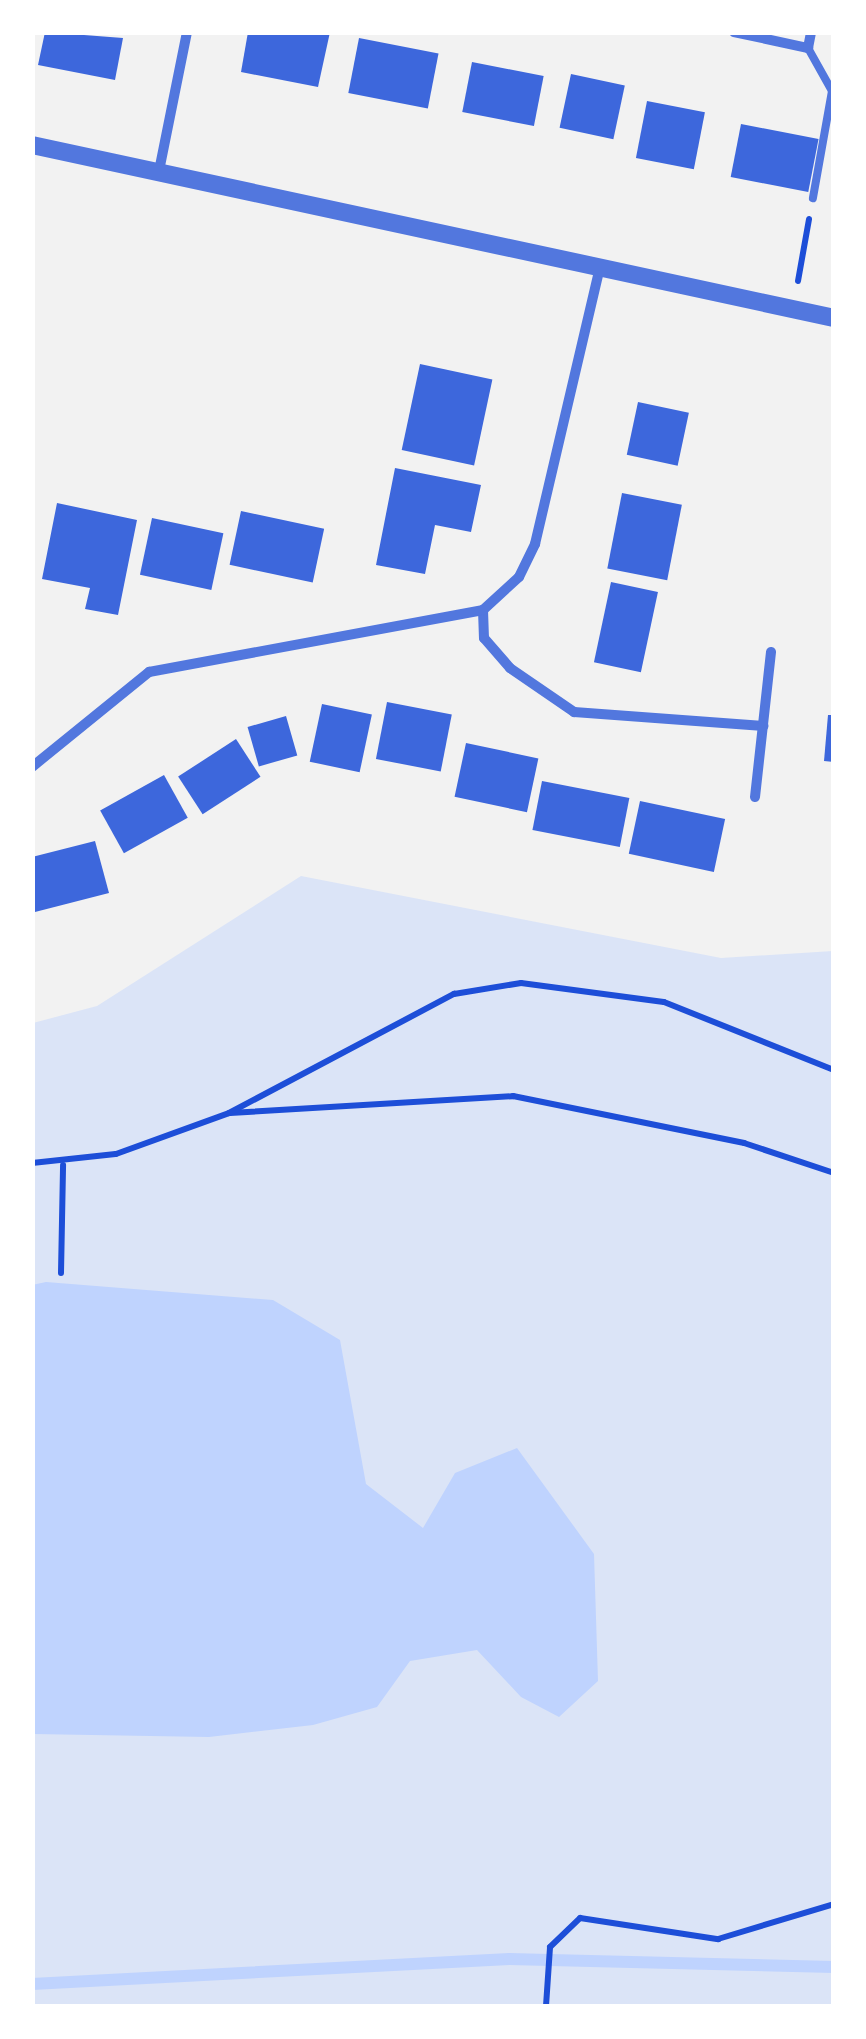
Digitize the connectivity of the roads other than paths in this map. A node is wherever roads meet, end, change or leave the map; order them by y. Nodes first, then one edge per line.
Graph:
1 (187, 32) edge
2 (734, 32) edge
3 (811, 32) edge
4 (808, 48) junction
5 (32, 145) edge
6 (159, 171) junction
7 (813, 198) road end
8 (600, 267) junction
9 (834, 318) edge
10 (482, 610) junction
11 (771, 652) dead end
12 (763, 726) junction
13 (32, 767) edge
14 (755, 797) dead end

1 - 6 street
2 - 4 street
3 - 4 street
4 - 7 lane
5 - 6 street
6 - 8 street
8 - 9 street
8 - 10 street
10 - 12 street
10 - 13 street
11 - 12 street
12 - 14 street

